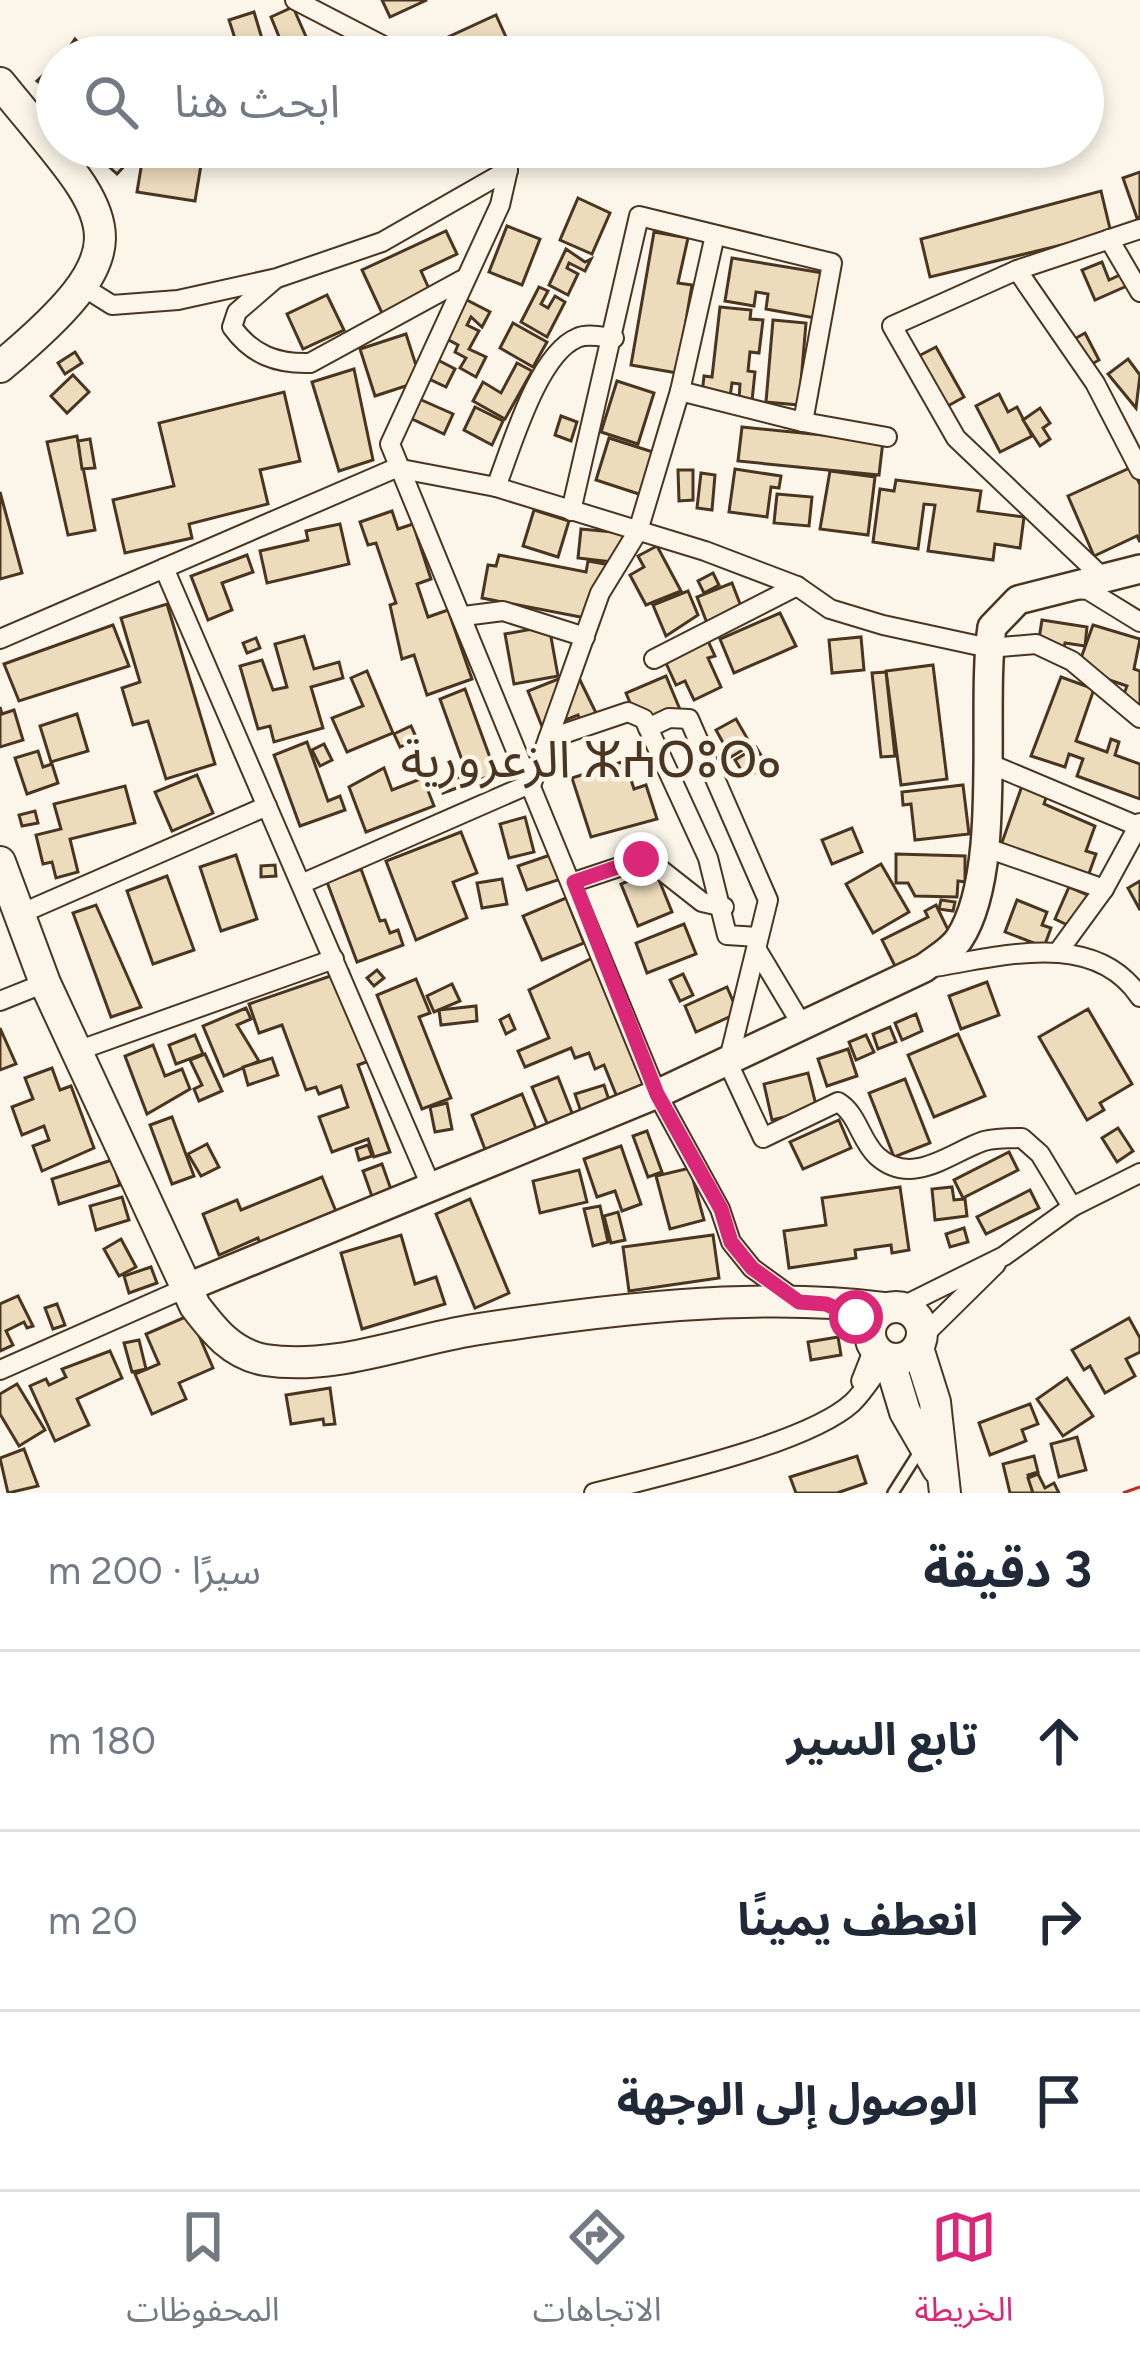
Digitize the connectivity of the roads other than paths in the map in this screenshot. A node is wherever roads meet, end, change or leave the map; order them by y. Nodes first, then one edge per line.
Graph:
1 (295, 0) edge
2 (364, 36) edge
3 (0, 83) edge
4 (36, 130) edge
5 (66, 168) edge
6 (508, 170) joint
7 (1140, 229) edge
8 (715, 235) junction
9 (1109, 239) junction
10 (1017, 270) junction
11 (278, 278) junction
12 (462, 280) junction
13 (86, 288) junction
14 (1140, 292) edge
15 (614, 338) junction
16 (0, 367) edge
17 (680, 391) junction
18 (803, 422) junction
19 (887, 437) dead end
20 (396, 468) junction
21 (1140, 470) edge
22 (496, 487) junction
23 (571, 511) junction
24 (638, 531) junction
25 (164, 568) junction
26 (1140, 569) edge
27 (1101, 577) junction
28 (797, 586) junction
29 (1058, 587) junction
30 (464, 616) junction
31 (1140, 622) edge
32 (585, 637) junction
33 (0, 639) edge
34 (989, 648) junction
35 (654, 659) dead end
36 (1140, 718) edge
37 (648, 728) junction
38 (548, 740) junction
39 (988, 763) junction
40 (532, 782) junction
41 (267, 806) junction
42 (1139, 826) edge
43 (984, 847) junction
44 (0, 862) edge
45 (574, 882) junction
46 (301, 884) junction
47 (1104, 889) junction
48 (724, 907) junction
49 (20, 914) junction
50 (757, 944) junction
51 (1058, 952) junction
52 (334, 959) junction
53 (924, 968) junction
54 (44, 983) junction
55 (1140, 997) edge
56 (0, 1000) edge
57 (802, 1025) junction
58 (77, 1051) junction
59 (728, 1063) junction
60 (657, 1094) junction
61 (1140, 1173) edge
62 (431, 1186) junction
63 (1072, 1207) junction
64 (1004, 1256) junction
65 (188, 1287) junction
66 (812, 1303) junction
67 (893, 1336) junction
68 (0, 1370) edge
69 (924, 1446) junction
70 (689, 1468) junction
71 (943, 1484) edge
72 (593, 1493) edge
73 (676, 1493) edge
74 (893, 1493) edge

1 - 2 street
3 - 4 main road
5 - 13 main road
6 - 11 street
6 - 12 street
7 - 9 street
8 - 15 street
8 - 17 street
8 - 18 street
9 - 10 street
9 - 14 street
10 - 21 street
10 - 27 street
11 - 12 street
11 - 13 street
12 - 20 street
13 - 16 main road
15 - 22 street
15 - 23 street
17 - 18 street
17 - 24 street
18 - 19 street
20 - 22 street
20 - 25 street
20 - 30 street
22 - 23 street
23 - 24 street
24 - 28 street
24 - 32 street
25 - 33 street
25 - 41 street
26 - 27 main road
27 - 29 main road
28 - 34 street
28 - 35 street
29 - 31 street
29 - 34 main road
30 - 32 street
30 - 40 street
32 - 38 street
34 - 36 street
34 - 39 main road
37 - 38 street
37 - 48 street
37 - 50 street
38 - 40 street
39 - 42 street
39 - 43 main road
40 - 45 street
40 - 46 street
41 - 46 street
41 - 49 street
42 - 47 street
43 - 47 street
43 - 53 main road
44 - 49 main road
45 - 48 street
45 - 60 street
46 - 52 street
47 - 51 street
48 - 50 street
49 - 54 main road
50 - 57 street
50 - 59 street
51 - 53 street
51 - 55 street
52 - 58 street
52 - 62 street
53 - 57 main road
54 - 56 street
54 - 58 main road
57 - 59 main road
58 - 65 main road
59 - 60 main road
59 - 63 street
60 - 62 main road
60 - 66 street
61 - 63 street
62 - 65 main road
63 - 64 street
64 - 67 street
64 - 67 street
65 - 66 main road
65 - 68 street
66 - 67 main road
67 - 69 main road
67 - 70 street
67 - 71 main road
69 - 71 main road
69 - 74 lane
70 - 72 street
70 - 73 street

